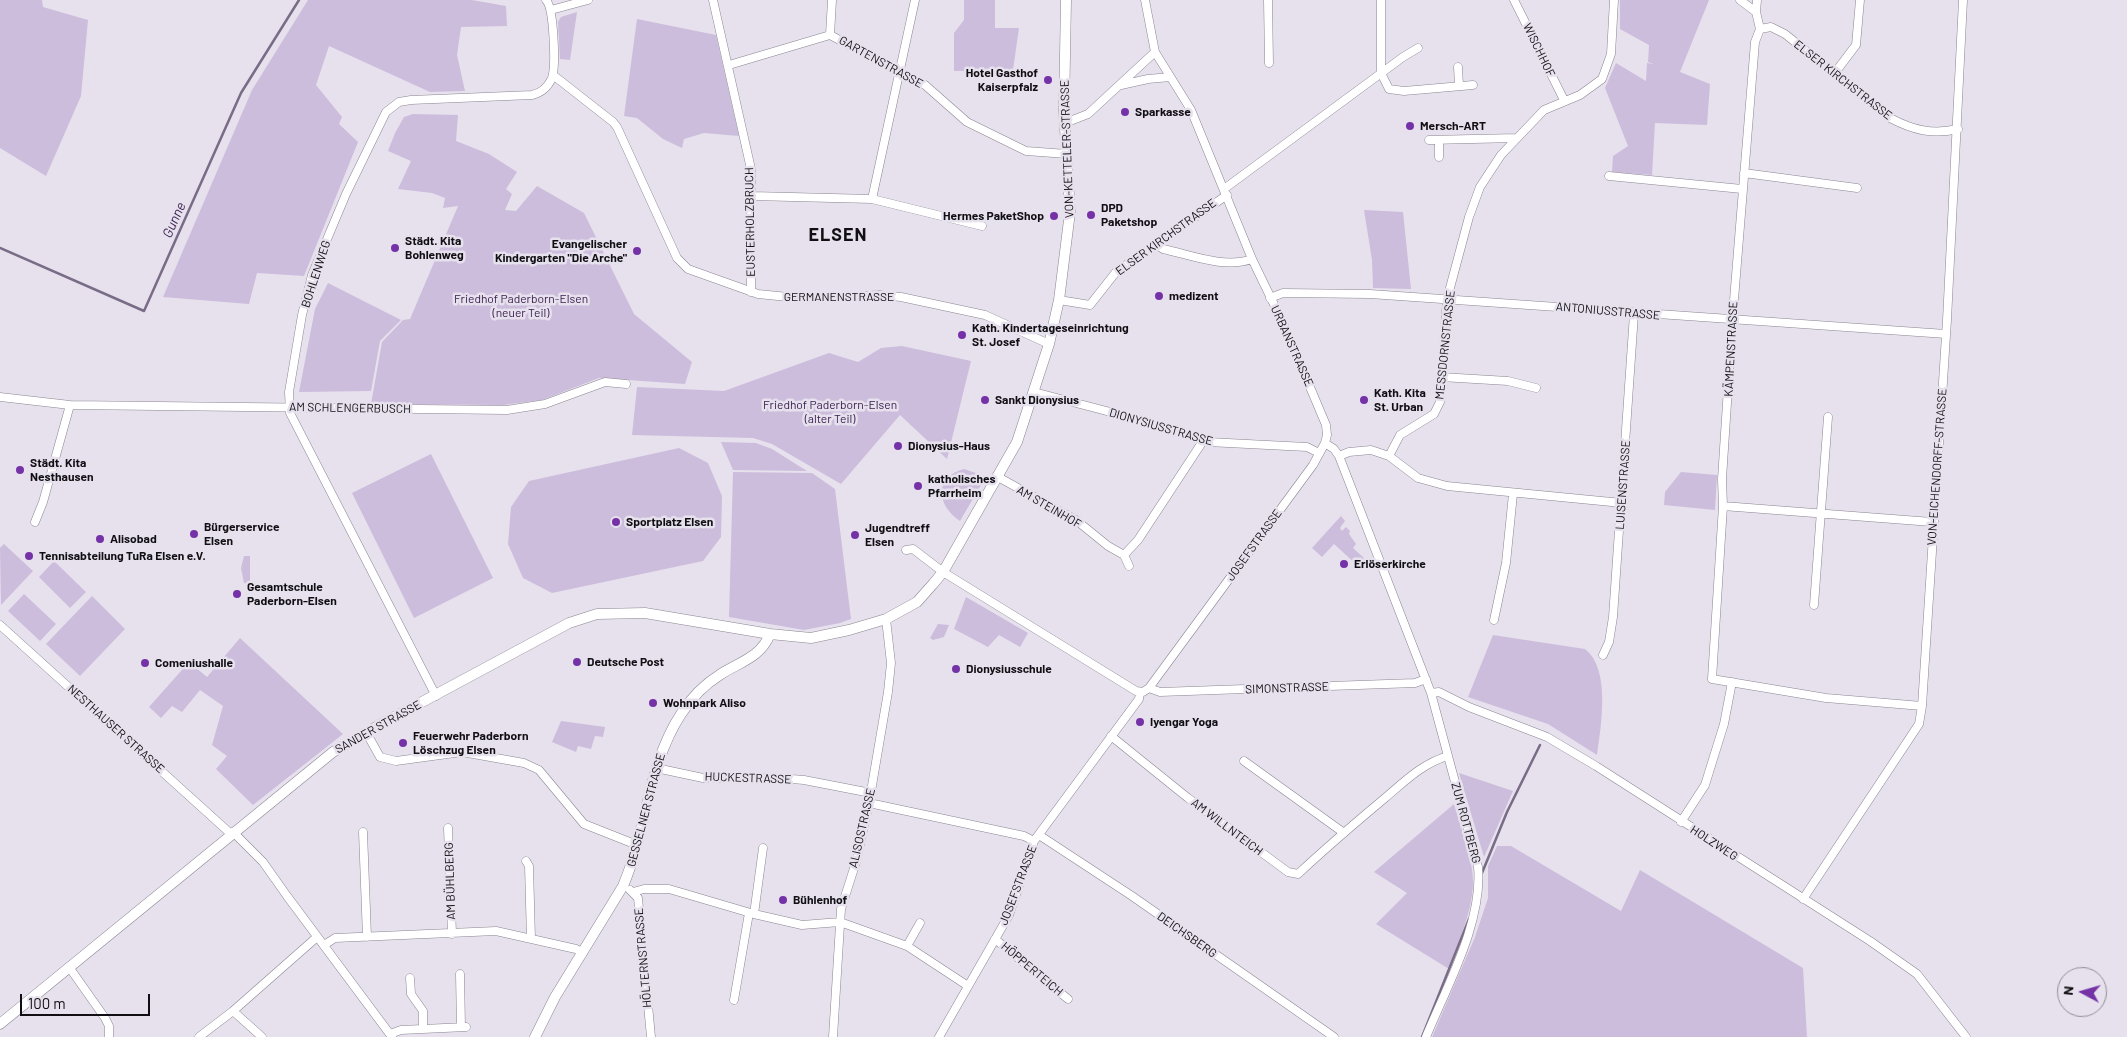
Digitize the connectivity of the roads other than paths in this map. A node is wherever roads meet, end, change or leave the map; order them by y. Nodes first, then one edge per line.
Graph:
1 (546, 0) edge
2 (588, 0) edge
3 (713, 0) edge
4 (832, 0) edge
5 (915, 0) edge
6 (1066, 0) edge
7 (1145, 0) edge
8 (1268, 0) edge
9 (1381, 0) edge
10 (1514, 0) edge
11 (1614, 0) edge
12 (1740, 0) edge
13 (1757, 0) edge
14 (1860, 0) edge
15 (1963, 0) edge
16 (551, 10) junction
17 (1756, 12) junction
18 (1760, 29) junction
19 (830, 35) junction
20 (1418, 48) dead end
21 (1155, 52) junction
22 (1268, 63) dead end
23 (729, 65) junction
24 (1458, 67) dead end
25 (900, 71) junction
26 (1381, 73) junction
27 (1834, 74) junction
28 (553, 75) junction
29 (1170, 77) junction
30 (1473, 85) dead end
31 (1119, 86) junction
32 (1459, 86) junction
33 (1564, 100) junction
34 (1065, 124) junction
35 (1958, 129) junction
36 (1517, 138) junction
37 (1429, 140) dead end
38 (1439, 140) junction
39 (1067, 154) junction
40 (1439, 158) dead end
41 (1744, 172) junction
42 (1609, 176) dead end
43 (1742, 188) junction
44 (1857, 188) dead end
45 (1225, 192) junction
46 (752, 196) junction
47 (872, 199) junction
48 (982, 226) dead end
49 (1156, 245) junction
50 (1252, 259) junction
51 (751, 292) junction
52 (1270, 298) junction
53 (1447, 299) junction
54 (1059, 300) junction
55 (1634, 314) junction
56 (1733, 320) junction
57 (1946, 334) junction
58 (1049, 344) junction
59 (1441, 377) junction
60 (626, 384) dead end
61 (1536, 388) dead end
62 (1034, 392) junction
63 (0, 398) edge
64 (70, 405) junction
65 (290, 408) junction
66 (1828, 417) dead end
67 (1203, 441) junction
68 (1325, 443) junction
69 (1319, 453) junction
70 (1339, 456) junction
71 (1389, 456) junction
72 (998, 477) junction
73 (1513, 494) junction
74 (1622, 503) junction
75 (1723, 506) junction
76 (1820, 515) junction
77 (35, 522) dead end
78 (1932, 522) junction
79 (906, 550) dead end
80 (1124, 555) junction
81 (1129, 566) dead end
82 (943, 572) junction
83 (1814, 606) dead end
84 (886, 619) junction
85 (1494, 620) dead end
86 (0, 625) edge
87 (770, 634) junction
88 (1603, 655) dead end
89 (1426, 679) junction
90 (1732, 682) junction
91 (1144, 690) junction
92 (1431, 693) junction
93 (436, 696) junction
94 (1922, 706) junction
95 (366, 732) junction
96 (1111, 736) junction
97 (1448, 756) junction
98 (1244, 761) dead end
99 (656, 768) junction
100 (871, 793) junction
101 (869, 803) junction
102 (1681, 822) junction
103 (448, 828) dead end
104 (363, 832) dead end
105 (232, 833) junction
106 (1344, 833) junction
107 (1037, 838) junction
108 (637, 845) junction
109 (763, 848) dead end
110 (526, 861) dead end
111 (623, 886) junction
112 (633, 892) junction
113 (1803, 899) junction
114 (752, 914) junction
115 (840, 922) junction
116 (920, 923) dead end
117 (452, 934) junction
118 (317, 937) junction
119 (367, 937) junction
120 (531, 939) junction
121 (995, 939) junction
122 (324, 945) junction
123 (907, 946) junction
124 (583, 953) junction
125 (69, 968) junction
126 (460, 974) dead end
127 (410, 978) dead end
128 (968, 986) junction
129 (734, 1000) dead end
130 (1068, 1000) dead end
131 (233, 1011) junction
132 (0, 1024) edge
133 (424, 1029) junction
134 (391, 1035) edge
135 (109, 1037) edge
136 (198, 1037) edge
137 (262, 1037) edge
138 (535, 1037) edge
139 (651, 1037) edge
140 (833, 1037) edge
141 (939, 1037) edge
142 (1334, 1037) edge
143 (1426, 1037) edge
144 (1966, 1037) edge

1 - 16 street
2 - 16 street
3 - 23 street, EUSTERHOLZBRUCH
4 - 19 street, GARTENSTRASSE
5 - 25 street
6 - 34 street, VON-KETTELER-STRASSE
7 - 21 street, URBANSTRASSE
8 - 22 street
9 - 26 street
10 - 33 street, WISCHHOF
11 - 33 street, MESSDORNSTRASSE
12 - 17 street
13 - 17 street, KÄMPENSTRASSE
14 - 27 street
15 - 35 street, VON-EICHENDORFF-STRASSE
16 - 28 street
17 - 18 street, KÄMPENSTRASSE
18 - 27 street, ELSER KIRCHSTRASSE
18 - 41 street, KÄMPENSTRASSE
19 - 23 street
19 - 25 street, GARTENSTRASSE
20 - 26 street, ELSER KIRCHSTRASSE
21 - 29 street, URBANSTRASSE
21 - 31 street
23 - 46 street, EUSTERHOLZBRUCH
24 - 32 street
25 - 39 street, GARTENSTRASSE
25 - 47 street
26 - 32 street
26 - 45 street, ELSER KIRCHSTRASSE
27 - 35 street, ELSER KIRCHSTRASSE
28 - 51 street, GERMANENSTRASSE
28 - 65 street, BOHLENWEG
29 - 31 street
29 - 45 street, URBANSTRASSE
30 - 32 street
31 - 34 street
33 - 36 street, MESSDORNSTRASSE
34 - 39 street, VON-KETTELER-STRASSE
35 - 57 street, VON-EICHENDORFF-STRASSE
36 - 38 street
36 - 53 street, MESSDORNSTRASSE
37 - 38 street
38 - 40 street
39 - 54 street, VON-KETTELER-STRASSE
41 - 43 street, KÄMPENSTRASSE
41 - 44 street
42 - 43 street
43 - 56 street, KÄMPENSTRASSE
45 - 49 street, ELSER KIRCHSTRASSE
45 - 50 street, URBANSTRASSE
46 - 47 street
46 - 51 street, EUSTERHOLZBRUCH
47 - 48 street
49 - 50 street
49 - 54 street, ELSER KIRCHSTRASSE
50 - 52 street, URBANSTRASSE
51 - 58 street, GERMANENSTRASSE
52 - 53 street, ANTONIUSSTRASSE
52 - 68 street, URBANSTRASSE
53 - 55 street, ANTONIUSSTRASSE
53 - 59 street, MESSDORNSTRASSE
54 - 58 street, VON-KETTELER-STRASSE
55 - 56 street, ANTONIUSSTRASSE
55 - 74 street, LUISENSTRASSE
56 - 57 street, ANTONIUSSTRASSE
56 - 75 street, KÄMPENSTRASSE
57 - 78 street, VON-EICHENDORFF-STRASSE
58 - 62 street, VON-KETTELER-STRASSE
59 - 61 street
59 - 71 street, MESSDORNSTRASSE
60 - 65 street, AM SCHLENGERBUSCH
62 - 67 street, DIONYSIUSSTRASSE
62 - 72 street, VON-KETTELER-STRASSE
63 - 64 street, AM SCHLENGERBUSCH
64 - 65 street, AM SCHLENGERBUSCH
64 - 77 street
65 - 93 street, BOHLENWEG
66 - 76 street
67 - 69 street, DIONYSIUSSTRASSE
67 - 80 street
68 - 69 street, JOSEFSTRASSE
68 - 70 street
69 - 91 street, JOSEFSTRASSE
70 - 71 street
70 - 89 street
71 - 73 street
72 - 80 street, AM STEINHOF
72 - 82 street, VON-KETTELER-STRASSE
73 - 74 street
73 - 85 street
74 - 88 street, LUISENSTRASSE
75 - 76 street
75 - 90 street, KÄMPENSTRASSE
76 - 78 street
76 - 83 street
78 - 94 street, VON-EICHENDORFF-STRASSE
79 - 82 street
80 - 81 street
82 - 84 street, VON-KETTELER-STRASSE
82 - 91 street, SIMONSTRASSE
84 - 87 street, VON-KETTELER-STRASSE
84 - 100 street, ALISOSTRASSE
86 - 105 street, NESTHAUSER STRASSE
87 - 93 street, SANDER STRASSE
87 - 99 street, GESSELNER STRASSE
89 - 91 street, SIMONSTRASSE
89 - 92 street
90 - 94 street
90 - 102 street
91 - 96 street, JOSEFSTRASSE
92 - 97 street, ZUM ROTTBERG
92 - 102 street, HOLZWEG
93 - 95 street, SANDER STRASSE
94 - 113 street, VON-EICHENDORFF-STRASSE
95 - 105 street, SANDER STRASSE
95 - 108 street
96 - 106 street, AM WILLNTEICH
96 - 107 street, JOSEFSTRASSE
97 - 106 street, AM WILLNTEICH
97 - 143 street, ZUM ROTTBERG
98 - 106 street
99 - 100 street, HUCKESTRASSE
99 - 108 street, GESSELNER STRASSE
100 - 101 street, ALISOSTRASSE
101 - 107 street
101 - 115 street, ALISOSTRASSE
102 - 113 street, HOLZWEG
103 - 117 street, AM BÜHLBERG
104 - 119 street
105 - 118 street, NESTHAUSER STRASSE
105 - 125 street, SANDER STRASSE
107 - 121 street, JOSEFSTRASSE
107 - 142 street, DEICHSBERG
108 - 111 street, GESSELNER STRASSE
109 - 114 street
110 - 120 street
111 - 112 street, HÖLTERNSTRASSE
111 - 124 street, GESSELNER STRASSE
112 - 114 street
112 - 139 street, HÖLTERNSTRASSE
113 - 144 street, HOLZWEG
114 - 115 street
114 - 129 street
115 - 123 street
115 - 140 street, ALISOSTRASSE
116 - 123 street
117 - 119 street, AM BÜHLBERG
117 - 120 street, AM BÜHLBERG
118 - 122 street, NESTHAUSER STRASSE
118 - 131 street
119 - 122 street, AM BÜHLBERG
120 - 124 street, AM BÜHLBERG
121 - 128 street, JOSEFSTRASSE
121 - 130 street, HÖPPERTEICH
122 - 134 street, NESTHAUSER STRASSE
123 - 128 street
124 - 138 street, GESSELNER STRASSE
125 - 132 street, SANDER STRASSE
125 - 135 street
126 - 133 street
127 - 133 street
128 - 141 street, JOSEFSTRASSE
131 - 136 street
131 - 137 street
133 - 134 street

